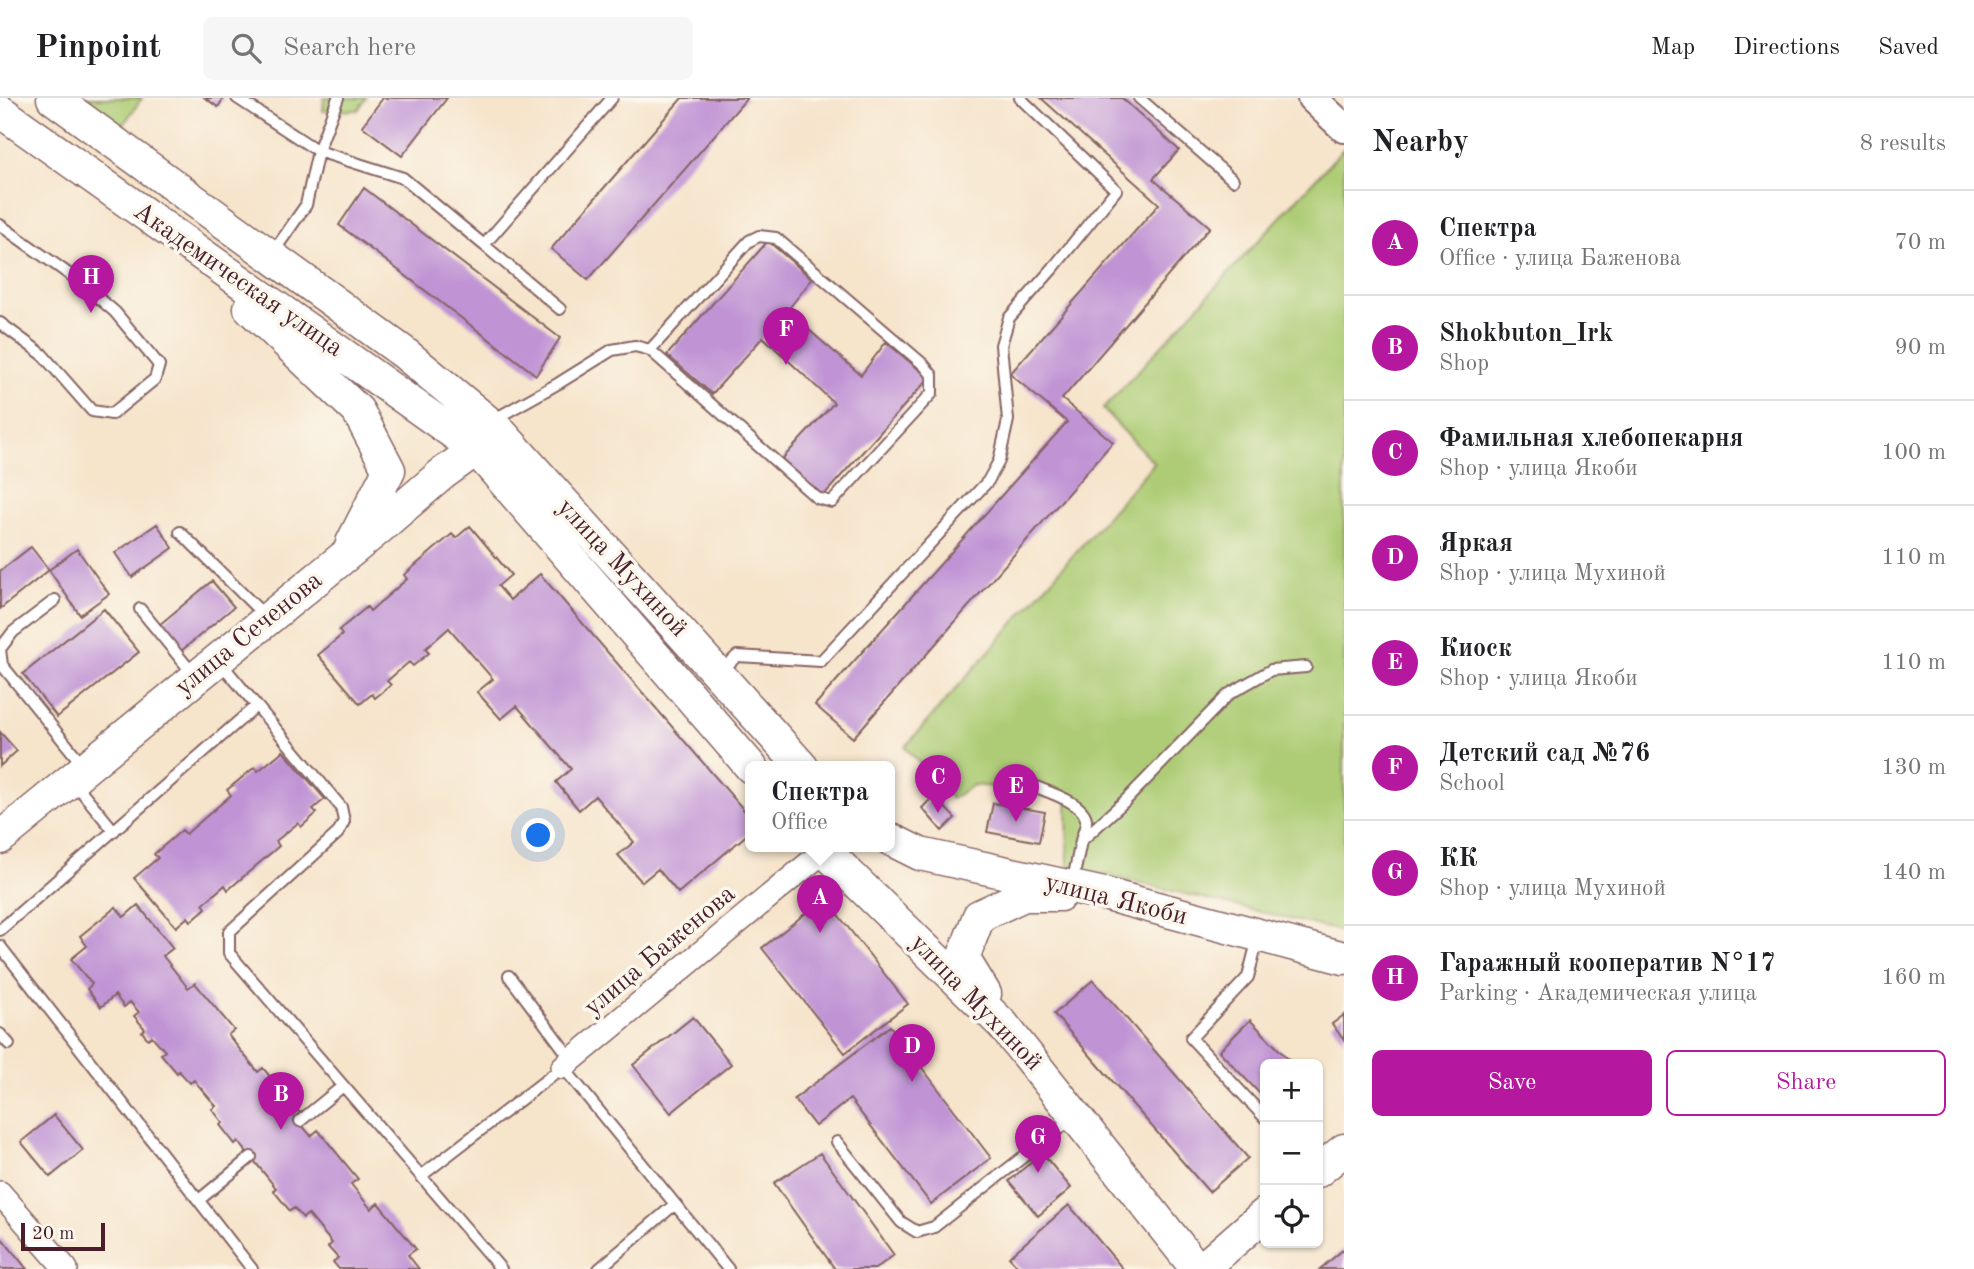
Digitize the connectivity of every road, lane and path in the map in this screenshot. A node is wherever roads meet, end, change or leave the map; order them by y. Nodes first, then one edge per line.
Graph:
1 (53, 98) edge
2 (237, 98) edge
3 (338, 98) edge
4 (611, 98) edge
5 (1020, 98) edge
6 (1139, 98) edge
7 (1311, 98) edge
8 (0, 111) edge
9 (1344, 128) edge
10 (318, 151) junction
11 (1233, 180) dead end
12 (0, 225) edge
13 (168, 229) junction
14 (484, 245) junction
15 (270, 256) junction
16 (559, 309) dead end
17 (0, 323) edge
18 (650, 350) junction
19 (488, 435) junction
20 (180, 532) dead end
21 (344, 557) junction
22 (54, 600) dead end
23 (139, 609) dead end
24 (268, 619) junction
25 (1306, 667) dead end
26 (207, 668) junction
27 (718, 673) junction
28 (257, 706) junction
29 (746, 761) edge
30 (797, 761) edge
31 (78, 773) junction
32 (1031, 785) dead end
33 (114, 831) junction
34 (0, 838) edge
35 (1081, 841) junction
36 (895, 842) edge
37 (818, 852) edge
38 (825, 852) edge
39 (1071, 888) junction
40 (1104, 894) junction
41 (0, 930) edge
42 (1258, 935) junction
43 (0, 946) edge
44 (1344, 958) edge
45 (509, 976) dead end
46 (1003, 1025) junction
47 (0, 1034) edge
48 (9, 1044) dead end
49 (567, 1064) junction
50 (343, 1086) junction
51 (1260, 1113) edge
52 (1077, 1115) junction
53 (300, 1121) dead end
54 (837, 1142) dead end
55 (1344, 1150) edge
56 (251, 1157) dead end
57 (1323, 1167) edge
58 (421, 1176) junction
59 (0, 1192) edge
60 (199, 1200) junction
61 (675, 1205) junction
62 (1260, 1218) edge
63 (66, 1269) edge
64 (252, 1269) edge
65 (501, 1269) edge
66 (598, 1269) edge
67 (728, 1269) edge
68 (1197, 1269) edge
69 (1202, 1269) edge

1 - 15 main road
2 - 10 lane
3 - 10 lane
4 - 14 lane
5 - 27 lane
6 - 11 lane
7 - 9 street
8 - 13 main road, Академическая улица
10 - 14 lane
10 - 15 lane
12 - 17 lane
13 - 19 main road, Академическая улица
13 - 21 main road
14 - 16 lane
15 - 19 main road
18 - 18 lane
18 - 19 lane
19 - 21 main road, улица Сеченова
19 - 27 main road, улица Мухиной
19 - 29 main road, улица Мухиной
20 - 24 lane
21 - 24 main road, улица Сеченова
22 - 31 lane
23 - 26 lane
24 - 26 main road, улица Сеченова
25 - 35 lane
26 - 28 lane
26 - 31 main road, улица Сеченова
27 - 30 main road, улица Мухиной
28 - 33 lane
28 - 50 lane
31 - 33 lane
31 - 34 main road, улица Сеченова
32 - 35 lane
33 - 41 lane
35 - 39 lane
36 - 39 main road, улица Якоби
37 - 49 street, улица Баженова
38 - 46 main road, улица Мухиной
39 - 40 main road, улица Якоби
40 - 42 main road, улица Якоби
40 - 46 main road
42 - 44 main road, улица Якоби
42 - 51 lane
43 - 60 lane
45 - 49 lane
46 - 52 main road, улица Мухиной
47 - 48 lane
49 - 58 lane
49 - 61 lane
50 - 53 lane
50 - 58 lane
52 - 54 lane
52 - 68 main road, улица Мухиной
55 - 57 main road
56 - 60 lane
58 - 65 lane
59 - 63 street
60 - 64 lane
61 - 66 lane
61 - 67 lane
62 - 69 main road

